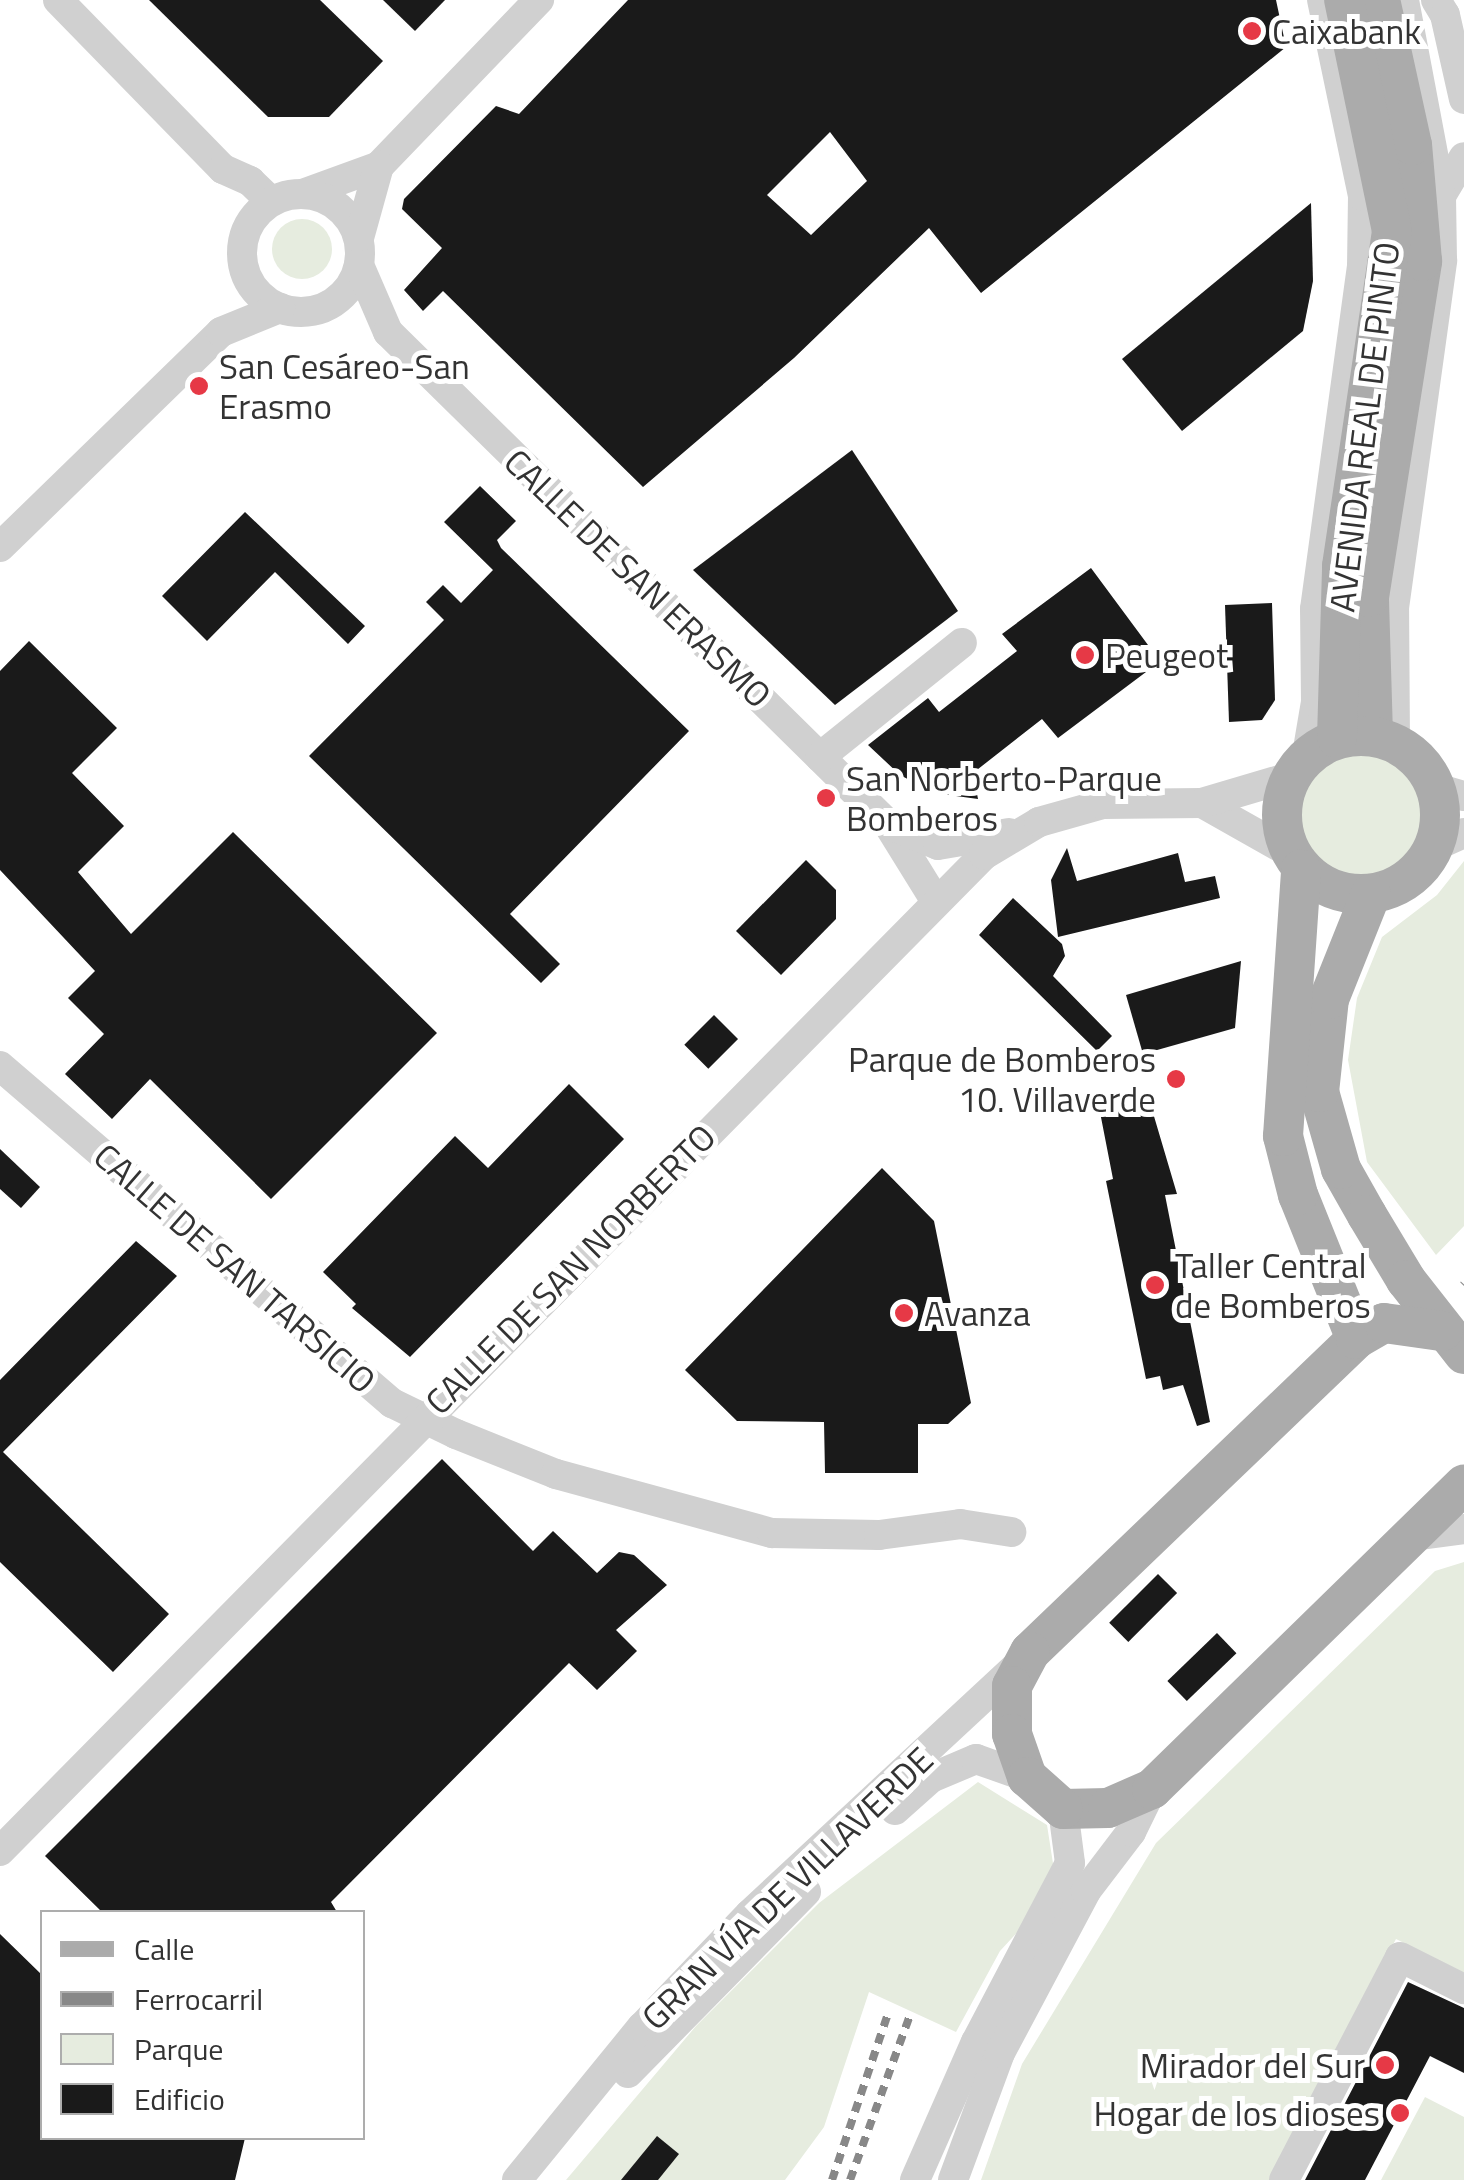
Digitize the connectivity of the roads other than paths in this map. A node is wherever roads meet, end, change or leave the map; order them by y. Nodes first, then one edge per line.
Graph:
1 (58, 0) edge
2 (539, 0) edge
3 (1322, 0) edge
4 (1344, 0) edge
5 (1380, 0) edge
6 (1404, 0) edge
7 (1448, 8) edge
8 (1464, 99) edge
9 (1464, 156) edge
10 (379, 166) junction
11 (305, 194) junction
12 (1441, 196) junction
13 (261, 212) junction
14 (359, 251) junction
15 (247, 278) junction
16 (280, 308) junction
17 (323, 308) junction
18 (221, 332) junction
19 (388, 332) junction
20 (0, 547) edge
21 (962, 643) dead end
22 (1340, 749) junction
23 (820, 757) junction
24 (1450, 792) edge
25 (1202, 803) junction
26 (888, 824) junction
27 (1020, 830) junction
28 (1449, 840) edge
29 (1295, 861) junction
30 (1371, 894) junction
31 (934, 900) junction
32 (0, 1066) edge
33 (1356, 1339) junction
34 (1453, 1342) edge
35 (423, 1418) junction
36 (1464, 1484) edge
37 (1464, 1529) edge
38 (1010, 1532) dead end
39 (1414, 1536) junction
40 (1030, 1652) junction
41 (1027, 1777) junction
42 (1152, 1789) junction
43 (1063, 1810) junction
44 (0, 1851) edge
45 (1464, 1989) edge
46 (988, 2048) junction
47 (517, 2180) edge
48 (541, 2180) edge
49 (915, 2180) edge
50 (954, 2180) edge
51 (1284, 2180) edge

1 - 13 street
2 - 10 street
3 - 22 street
4 - 22 main road, AVENIDA REAL DE PINTO
5 - 22 main road, AVENIDA REAL DE PINTO
6 - 12 street
7 - 8 street
9 - 12 street
10 - 11 street
10 - 14 street
11 - 13 street
11 - 14 street
12 - 22 street
13 - 15 street
14 - 17 street
14 - 19 street, CALLE DE SAN ERASMO
15 - 16 street
15 - 18 street
16 - 17 street
16 - 18 street
17 - 19 street, CALLE DE SAN ERASMO
18 - 20 street
19 - 23 street, CALLE DE SAN ERASMO
21 - 23 street
22 - 24 main road
22 - 25 street, CALLE DE SAN NORBERTO
22 - 29 main road
23 - 26 street, CALLE DE SAN ERASMO
24 - 28 main road
25 - 27 street, CALLE DE SAN NORBERTO
25 - 29 street, CALLE DE SAN NORBERTO
26 - 27 street, CALLE DE SAN ERASMO
26 - 31 street, CALLE DE SAN ERASMO
27 - 31 street, CALLE DE SAN NORBERTO
28 - 30 main road
29 - 30 main road
29 - 33 main road
30 - 34 main road, bridge
31 - 35 street, CALLE DE SAN NORBERTO
32 - 35 street, CALLE DE SAN TARSICIO
33 - 34 main road, GRAN VÍA DE VILLAVERDE, bridge
33 - 40 main road, GRAN VÍA DE VILLAVERDE
35 - 38 street, CALLE DE SAN TARSICIO
35 - 44 street, CALLE DE SAN NORBERTO
36 - 39 main road
37 - 39 street
39 - 42 main road
40 - 41 main road, GRAN VÍA DE VILLAVERDE, bridge
40 - 47 street, GRAN VÍA DE VILLAVERDE, bridge
41 - 43 main road, GRAN VÍA DE VILLAVERDE, bridge
41 - 48 street, GRAN VÍA DE VILLAVERDE, bridge
42 - 43 main road
42 - 46 street
43 - 46 street
45 - 51 street
46 - 49 street
46 - 50 street

